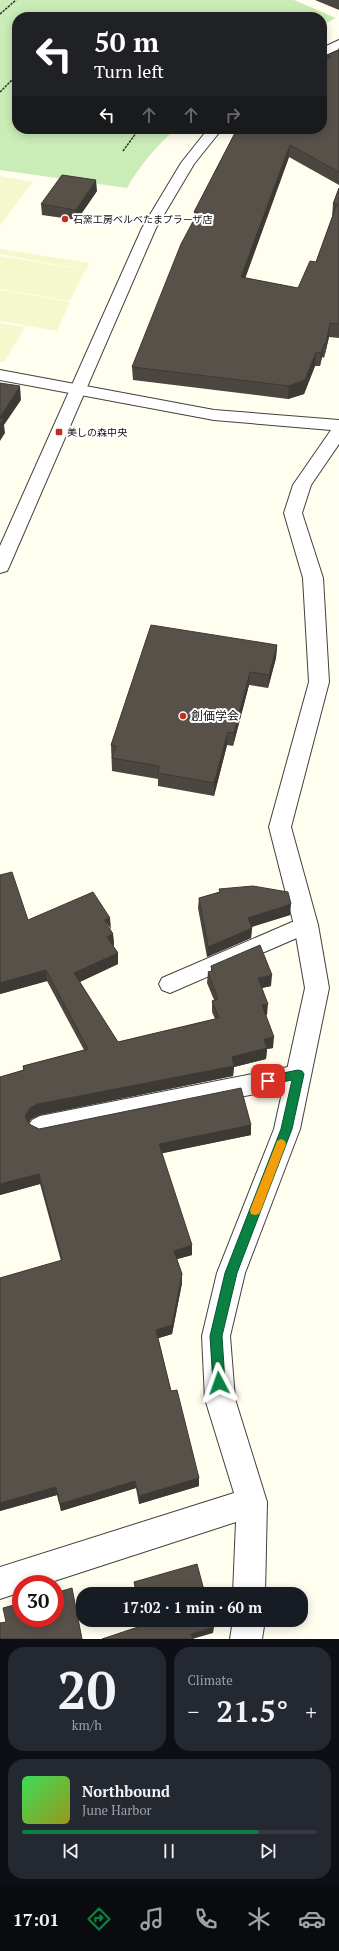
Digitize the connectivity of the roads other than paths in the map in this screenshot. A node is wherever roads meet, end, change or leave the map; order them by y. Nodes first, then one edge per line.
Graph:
1 (339, 44) edge
2 (327, 50) edge
3 (211, 134) edge
4 (0, 375) edge
5 (79, 390) junction
6 (339, 425) edge
7 (339, 431) edge
8 (0, 567) edge
9 (306, 925) junction
10 (170, 984) dead end
11 (298, 1074) junction
12 (40, 1127) edge
13 (252, 1502) junction
14 (0, 1583) edge
15 (249, 1587) edge
16 (248, 1627) edge
17 (246, 1639) edge

1 - 2 street
3 - 5 street
4 - 5 street
5 - 6 street
5 - 8 street
7 - 9 street
9 - 10 lane
9 - 11 street
11 - 12 lane
11 - 13 street
13 - 14 street
13 - 15 street
16 - 17 street

